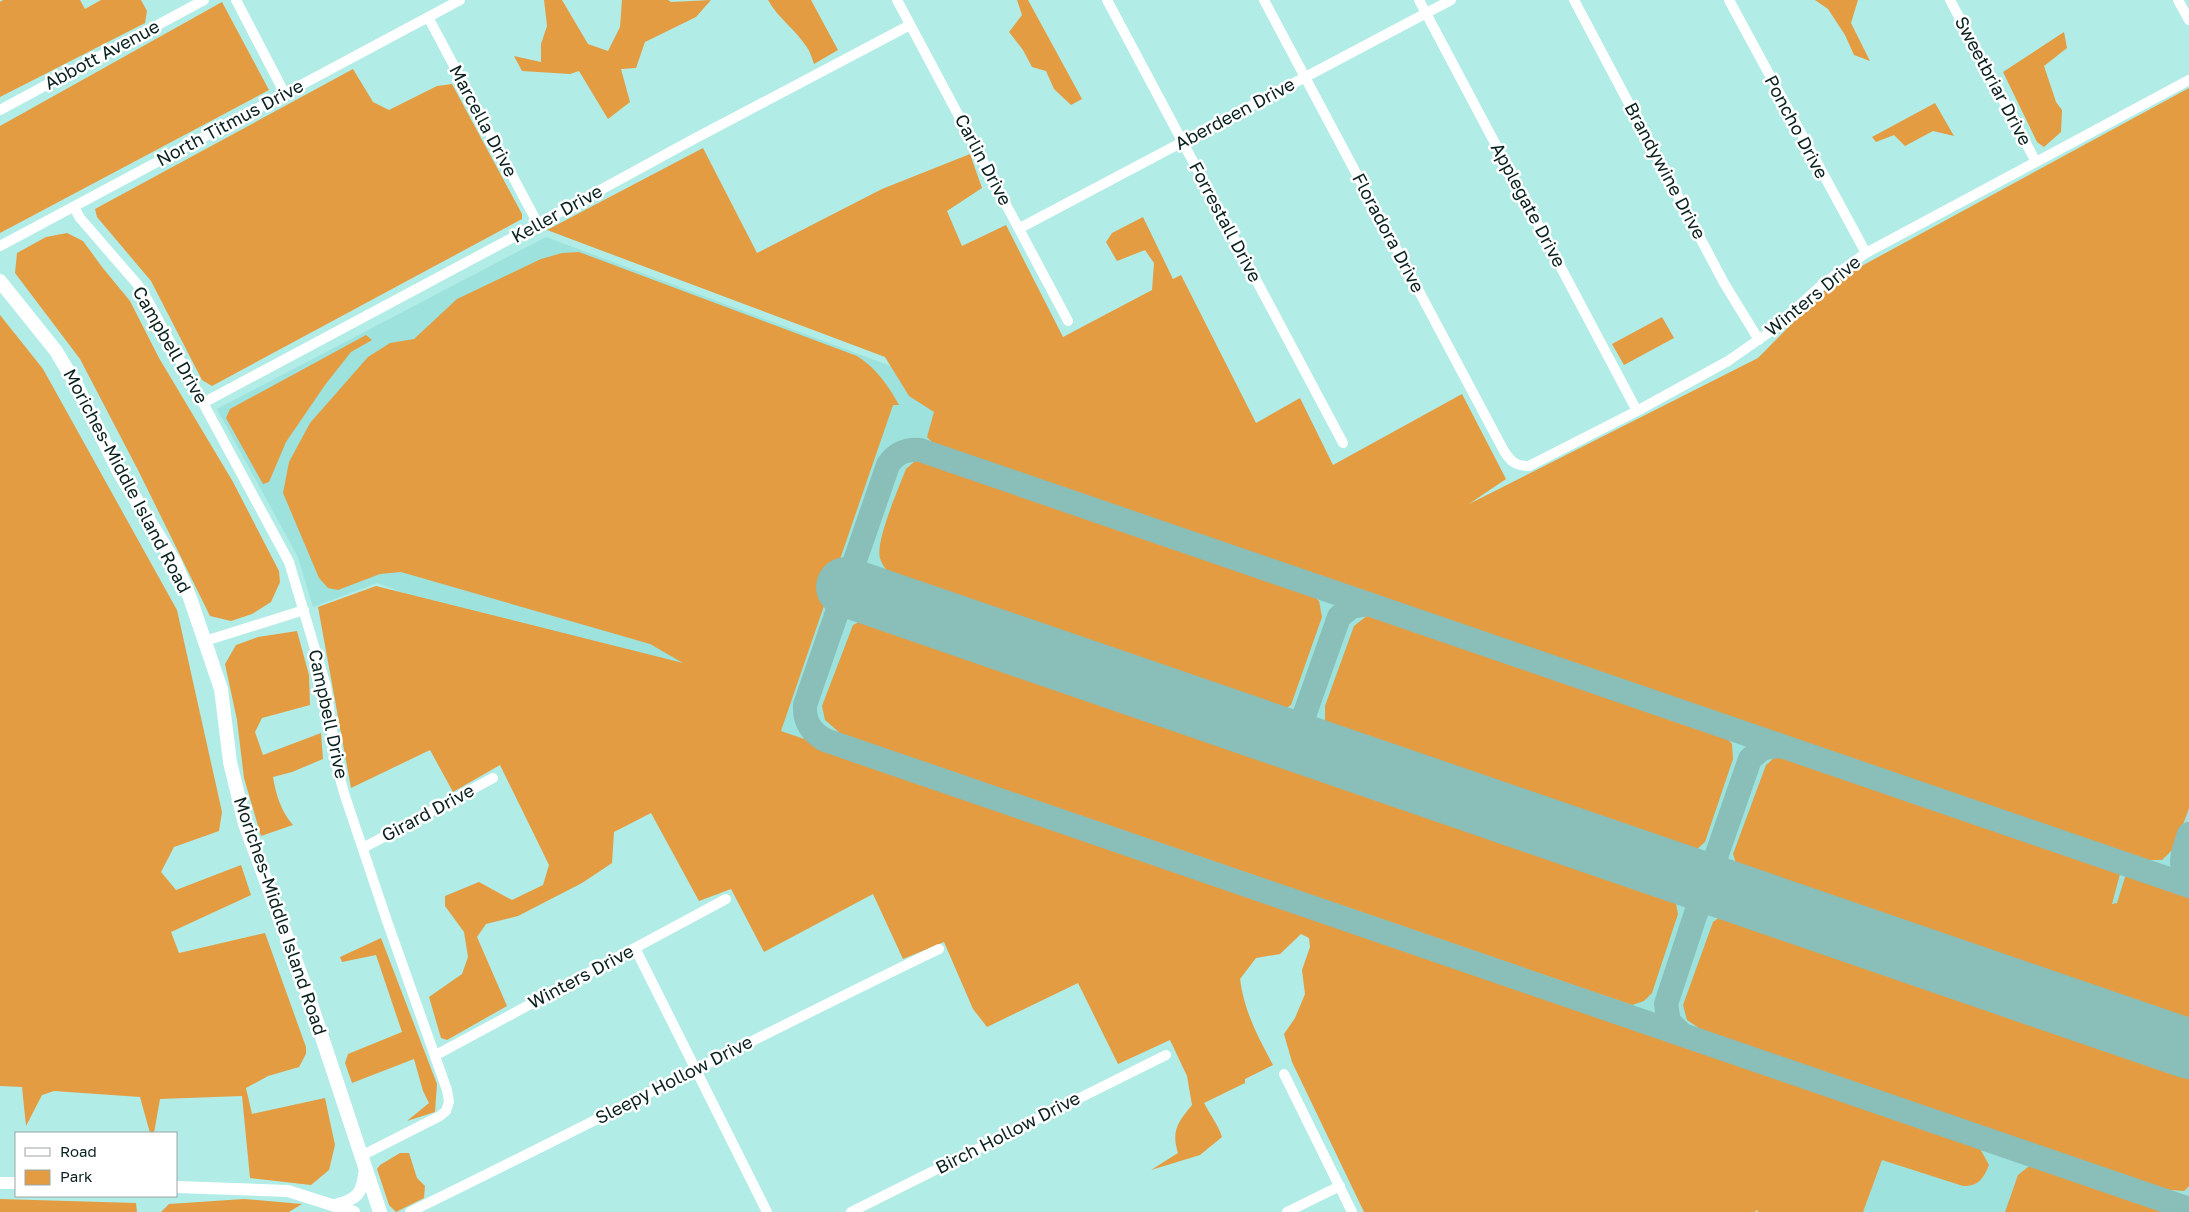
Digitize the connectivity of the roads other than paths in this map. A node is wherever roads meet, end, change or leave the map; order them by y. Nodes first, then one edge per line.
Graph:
1 (204, 0) edge
2 (236, 0) edge
3 (460, 0) edge
4 (897, 0) edge
5 (1107, 0) edge
6 (1264, 0) edge
7 (1419, 0) edge
8 (1451, 0) edge
9 (1574, 0) edge
10 (1729, 0) edge
11 (1950, 0) edge
12 (2178, 0) edge
13 (1426, 13) junction
14 (428, 17) junction
15 (2189, 20) edge
16 (910, 25) junction
17 (1305, 77) junction
18 (2189, 80) edge
19 (285, 94) junction
20 (0, 110) edge
21 (1182, 142) junction
22 (2036, 162) junction
23 (74, 207) junction
24 (538, 224) junction
25 (1020, 228) junction
26 (0, 246) edge
27 (1866, 254) junction
28 (0, 281) edge
29 (1068, 321) dead end
30 (1759, 340) junction
31 (203, 403) junction
32 (1637, 411) junction
33 (1343, 443) dead end
34 (1515, 464) joint
35 (304, 610) junction
36 (205, 641) junction
37 (493, 778) dead end
38 (363, 848) junction
39 (726, 899) dead end
40 (635, 948) junction
41 (939, 949) dead end
42 (436, 1055) junction
43 (1166, 1055) dead end
44 (697, 1069) junction
45 (1284, 1074) dead end
46 (363, 1163) junction
47 (0, 1183) edge
48 (15, 1183) edge
49 (1340, 1186) junction
50 (178, 1187) edge
51 (335, 1205) junction
52 (354, 1212) edge
53 (380, 1212) edge
54 (410, 1212) edge
55 (767, 1212) edge
56 (851, 1212) edge
57 (1287, 1212) edge
58 (1352, 1212) edge

1 - 20 street, Abbott Avenue
2 - 19 street
3 - 14 street, North Titmus Drive
4 - 16 street, Carlin Drive
5 - 21 street, Forrestall Drive
6 - 17 street, Floradora Drive
7 - 13 street, Applegate Drive
8 - 13 street, Aberdeen Drive
9 - 30 street, Brandywine Drive
10 - 27 street, Poncho Drive
11 - 22 street, Sweetbriar Drive
12 - 15 street
13 - 17 street, Aberdeen Drive
13 - 32 street, Applegate Drive
14 - 19 street, North Titmus Drive
14 - 24 street, Marcella Drive
16 - 24 street, Keller Drive
16 - 25 street, Carlin Drive
17 - 21 street, Aberdeen Drive
17 - 34 street, Floradora Drive
18 - 22 street, Winters Drive
19 - 23 street, North Titmus Drive
21 - 25 street, Aberdeen Drive
21 - 33 street, Forrestall Drive
22 - 27 street, Winters Drive
23 - 26 street, North Titmus Drive
23 - 31 street, Campbell Drive
24 - 31 street, Keller Drive
25 - 29 street, Carlin Drive
27 - 30 street, Winters Drive
28 - 36 main road, Moriches-Middle Island Road
30 - 32 street, Winters Drive
31 - 35 street, Campbell Drive
32 - 34 street, Winters Drive
35 - 36 street
35 - 38 street, Campbell Drive
36 - 46 main road, Moriches-Middle Island Road
37 - 38 street, Girard Drive
38 - 42 street, Campbell Drive
39 - 40 street, Winters Drive
40 - 42 street, Winters Drive
40 - 44 street
41 - 44 street, Sleepy Hollow Drive
42 - 46 street, Campbell Drive
43 - 56 street, Birch Hollow Drive
44 - 54 street, Sleepy Hollow Drive
44 - 55 street
45 - 49 street
46 - 51 street
46 - 53 main road, Moriches-Middle Island Road
47 - 48 street
49 - 57 street
49 - 58 street
50 - 51 street
51 - 52 street

